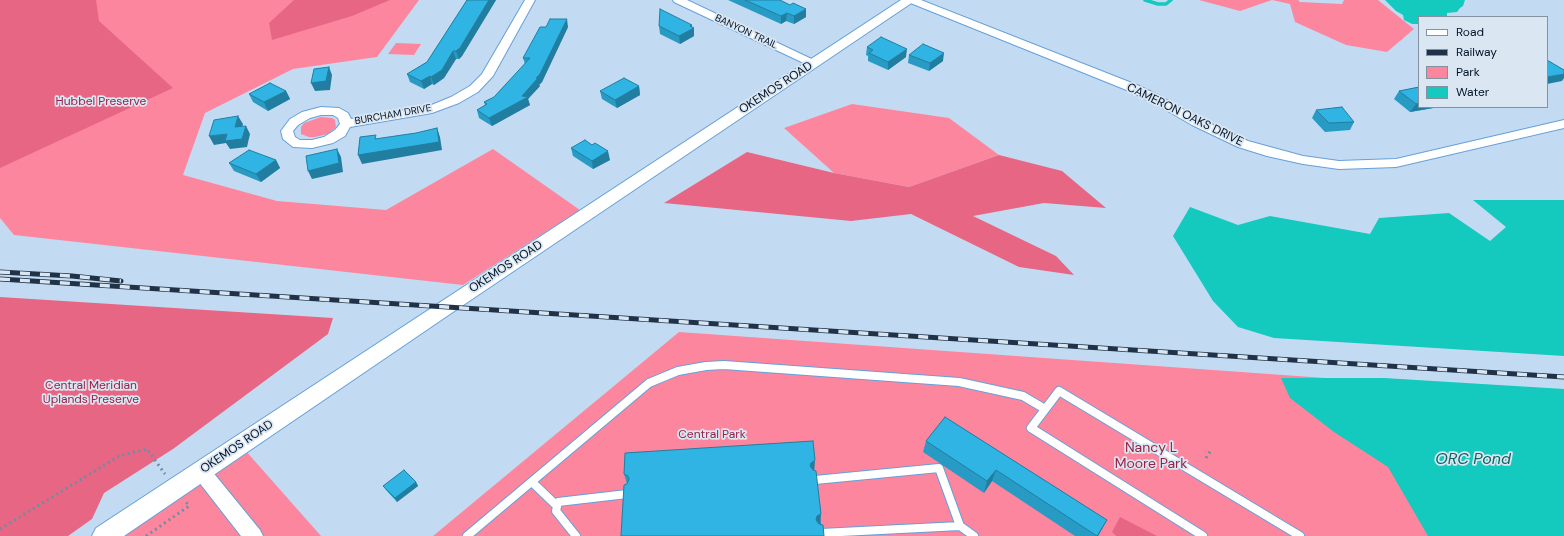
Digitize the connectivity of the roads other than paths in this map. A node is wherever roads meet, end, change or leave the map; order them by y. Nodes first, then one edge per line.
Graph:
1 (530, 0) edge
2 (678, 0) edge
3 (911, 0) edge
4 (814, 64) junction
5 (346, 124) dead end
6 (1564, 124) edge
7 (1045, 409) junction
8 (202, 471) junction
9 (815, 480) edge
10 (532, 482) junction
11 (627, 494) edge
12 (557, 506) junction
13 (960, 526) junction
14 (821, 533) edge
15 (104, 536) edge
16 (253, 536) edge
17 (467, 536) edge
18 (576, 536) edge
19 (974, 536) edge
20 (1203, 536) edge
21 (1300, 536) edge

1 - 5 street, BURCHAM DRIVE
2 - 4 street, BANYON TRAIL
3 - 4 street, OKEMOS ROAD
3 - 6 street, CAMERON OAKS DRIVE
4 - 8 street, OKEMOS ROAD
7 - 10 lane
7 - 20 lane
7 - 21 lane
8 - 15 street, OKEMOS ROAD
8 - 16 street
9 - 13 lane
10 - 12 lane
10 - 17 lane
11 - 12 lane
12 - 18 lane
13 - 14 lane
13 - 19 lane

